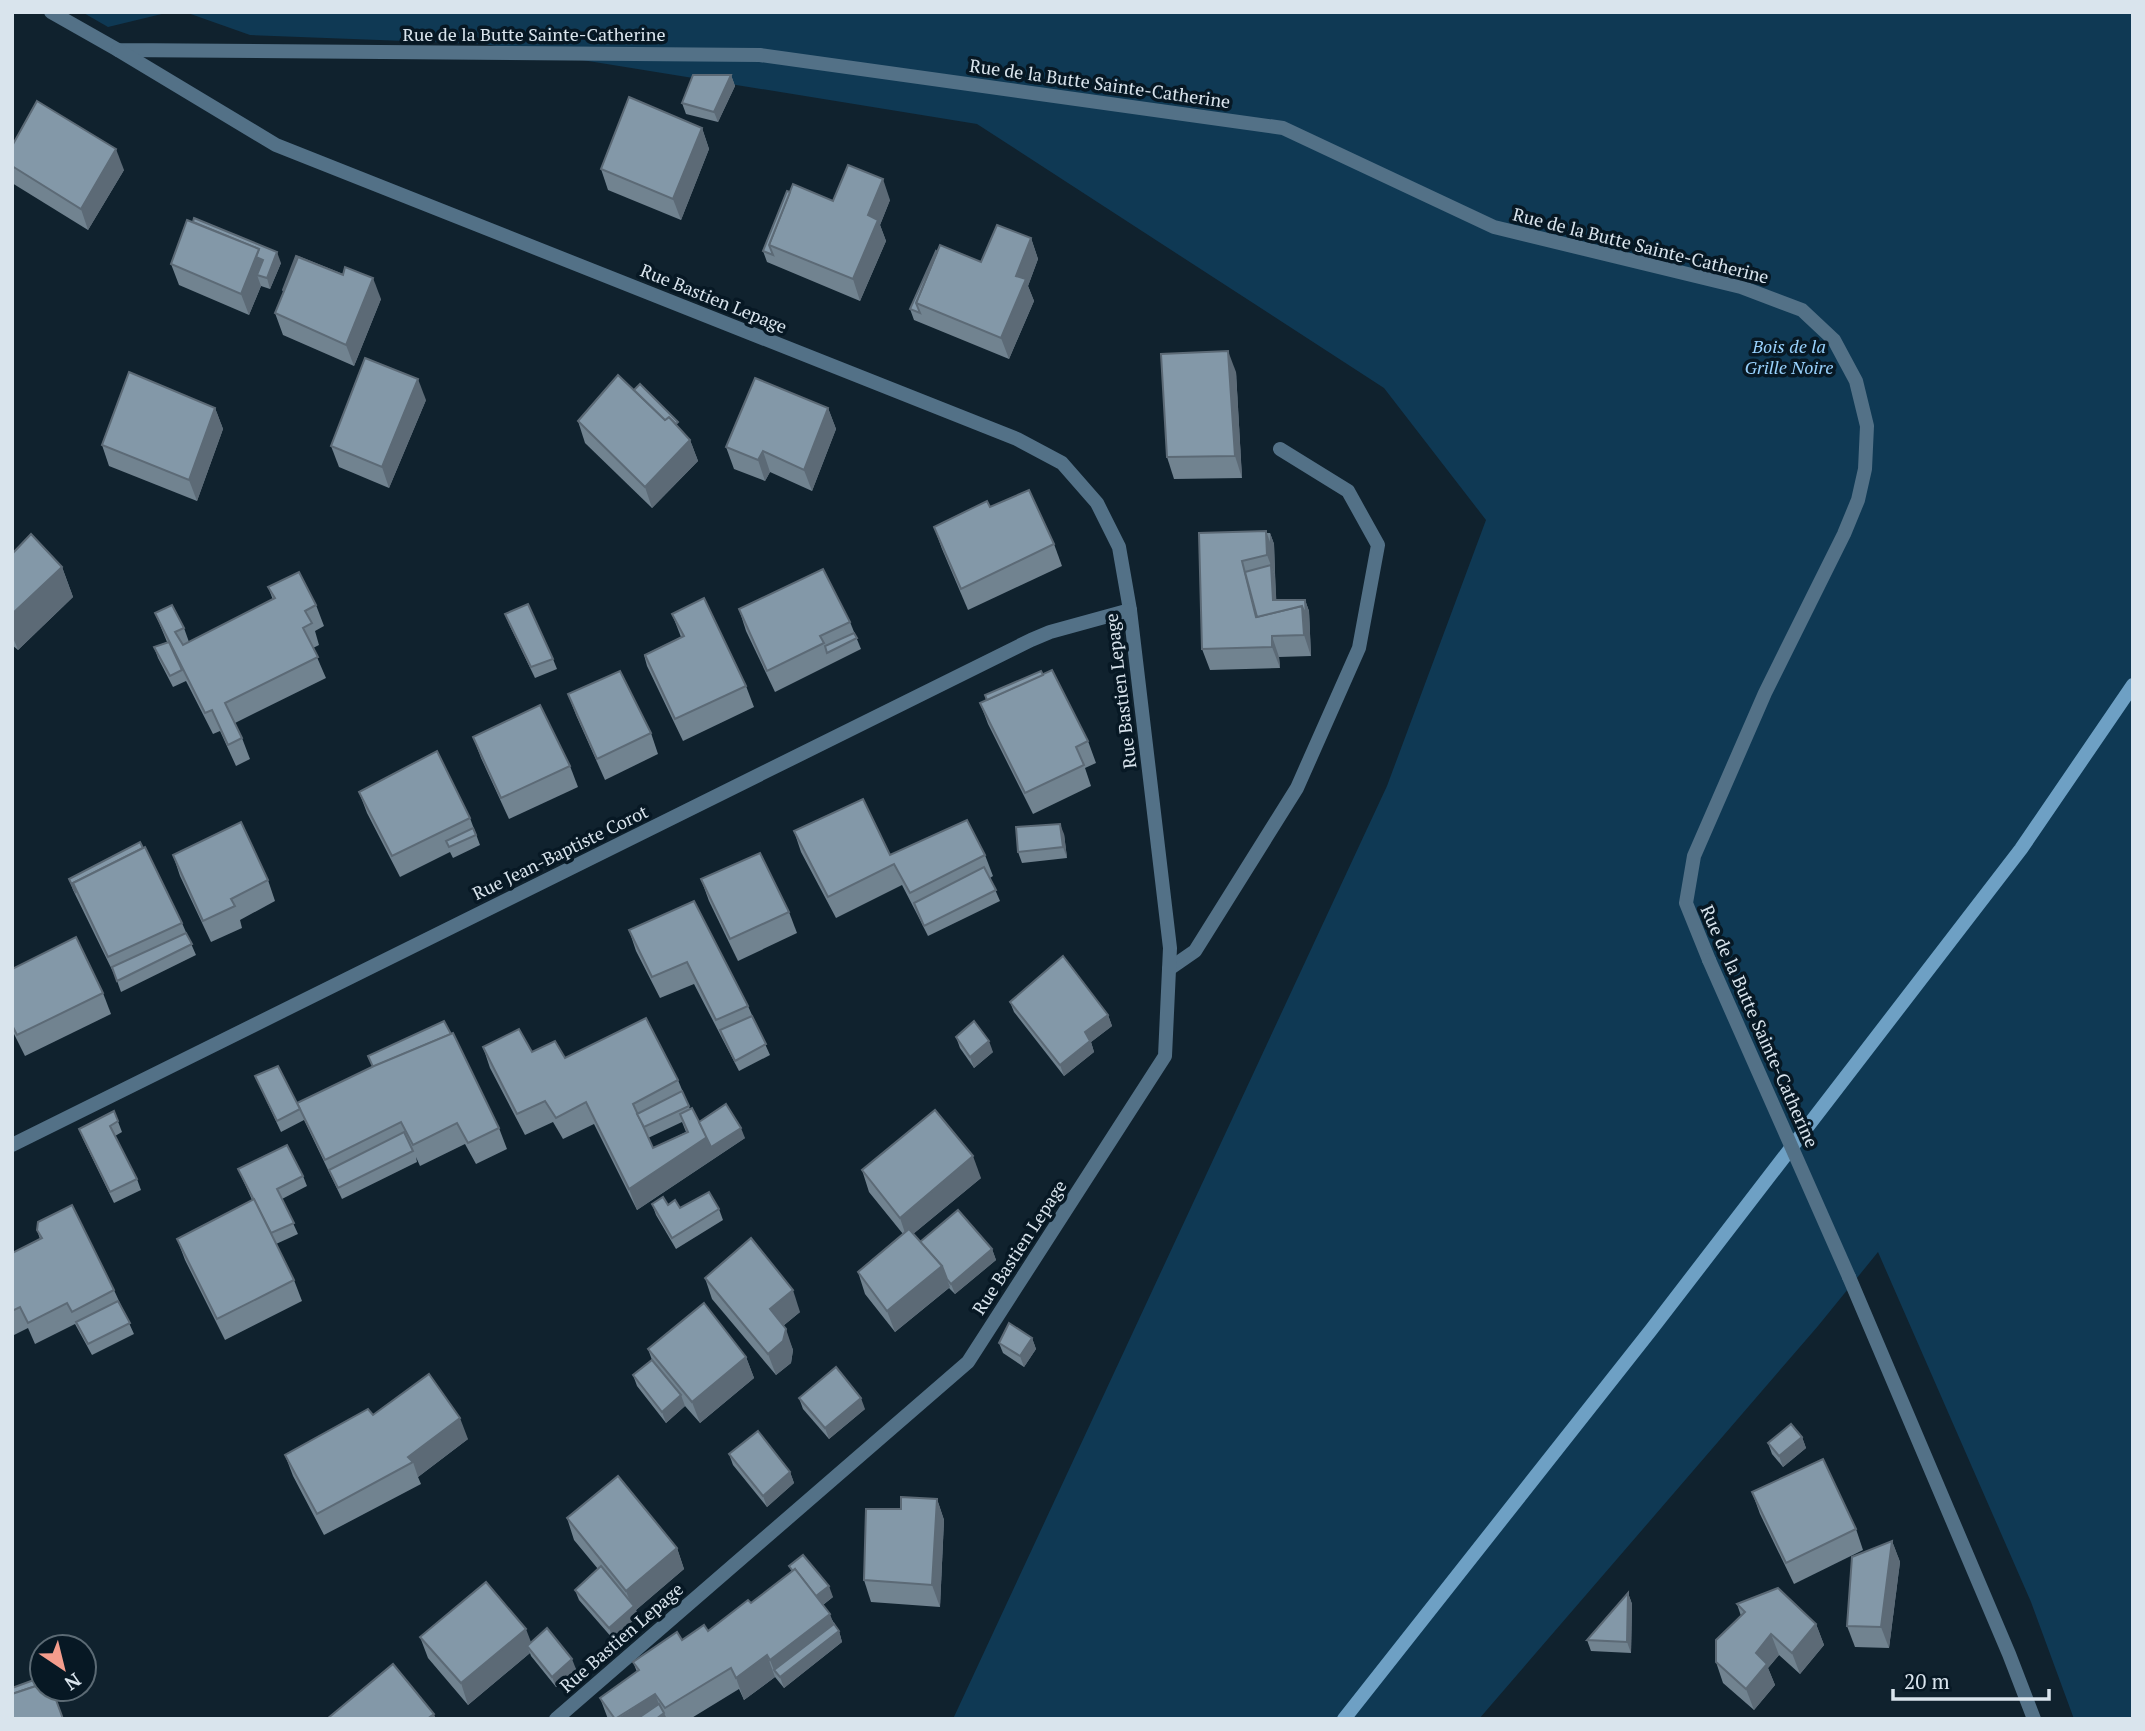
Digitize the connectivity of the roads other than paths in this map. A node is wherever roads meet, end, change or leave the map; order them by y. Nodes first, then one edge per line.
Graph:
1 (51, 12) edge
2 (118, 50) junction
3 (1280, 449) dead end
4 (1130, 610) junction
5 (2133, 685) edge
6 (1169, 969) junction
7 (12, 1145) edge
8 (556, 1719) edge
9 (1344, 1719) edge
10 (2034, 1719) edge

1 - 2 street, Rue de la Butte Sainte-Catherine
2 - 4 street, Rue Bastien Lepage
2 - 10 street, Rue de la Butte Sainte-Catherine, bridge
3 - 6 street
4 - 6 street, Rue Bastien Lepage
4 - 7 street, Rue Jean-Baptiste Corot
5 - 9 main road
6 - 8 street, Rue Bastien Lepage

